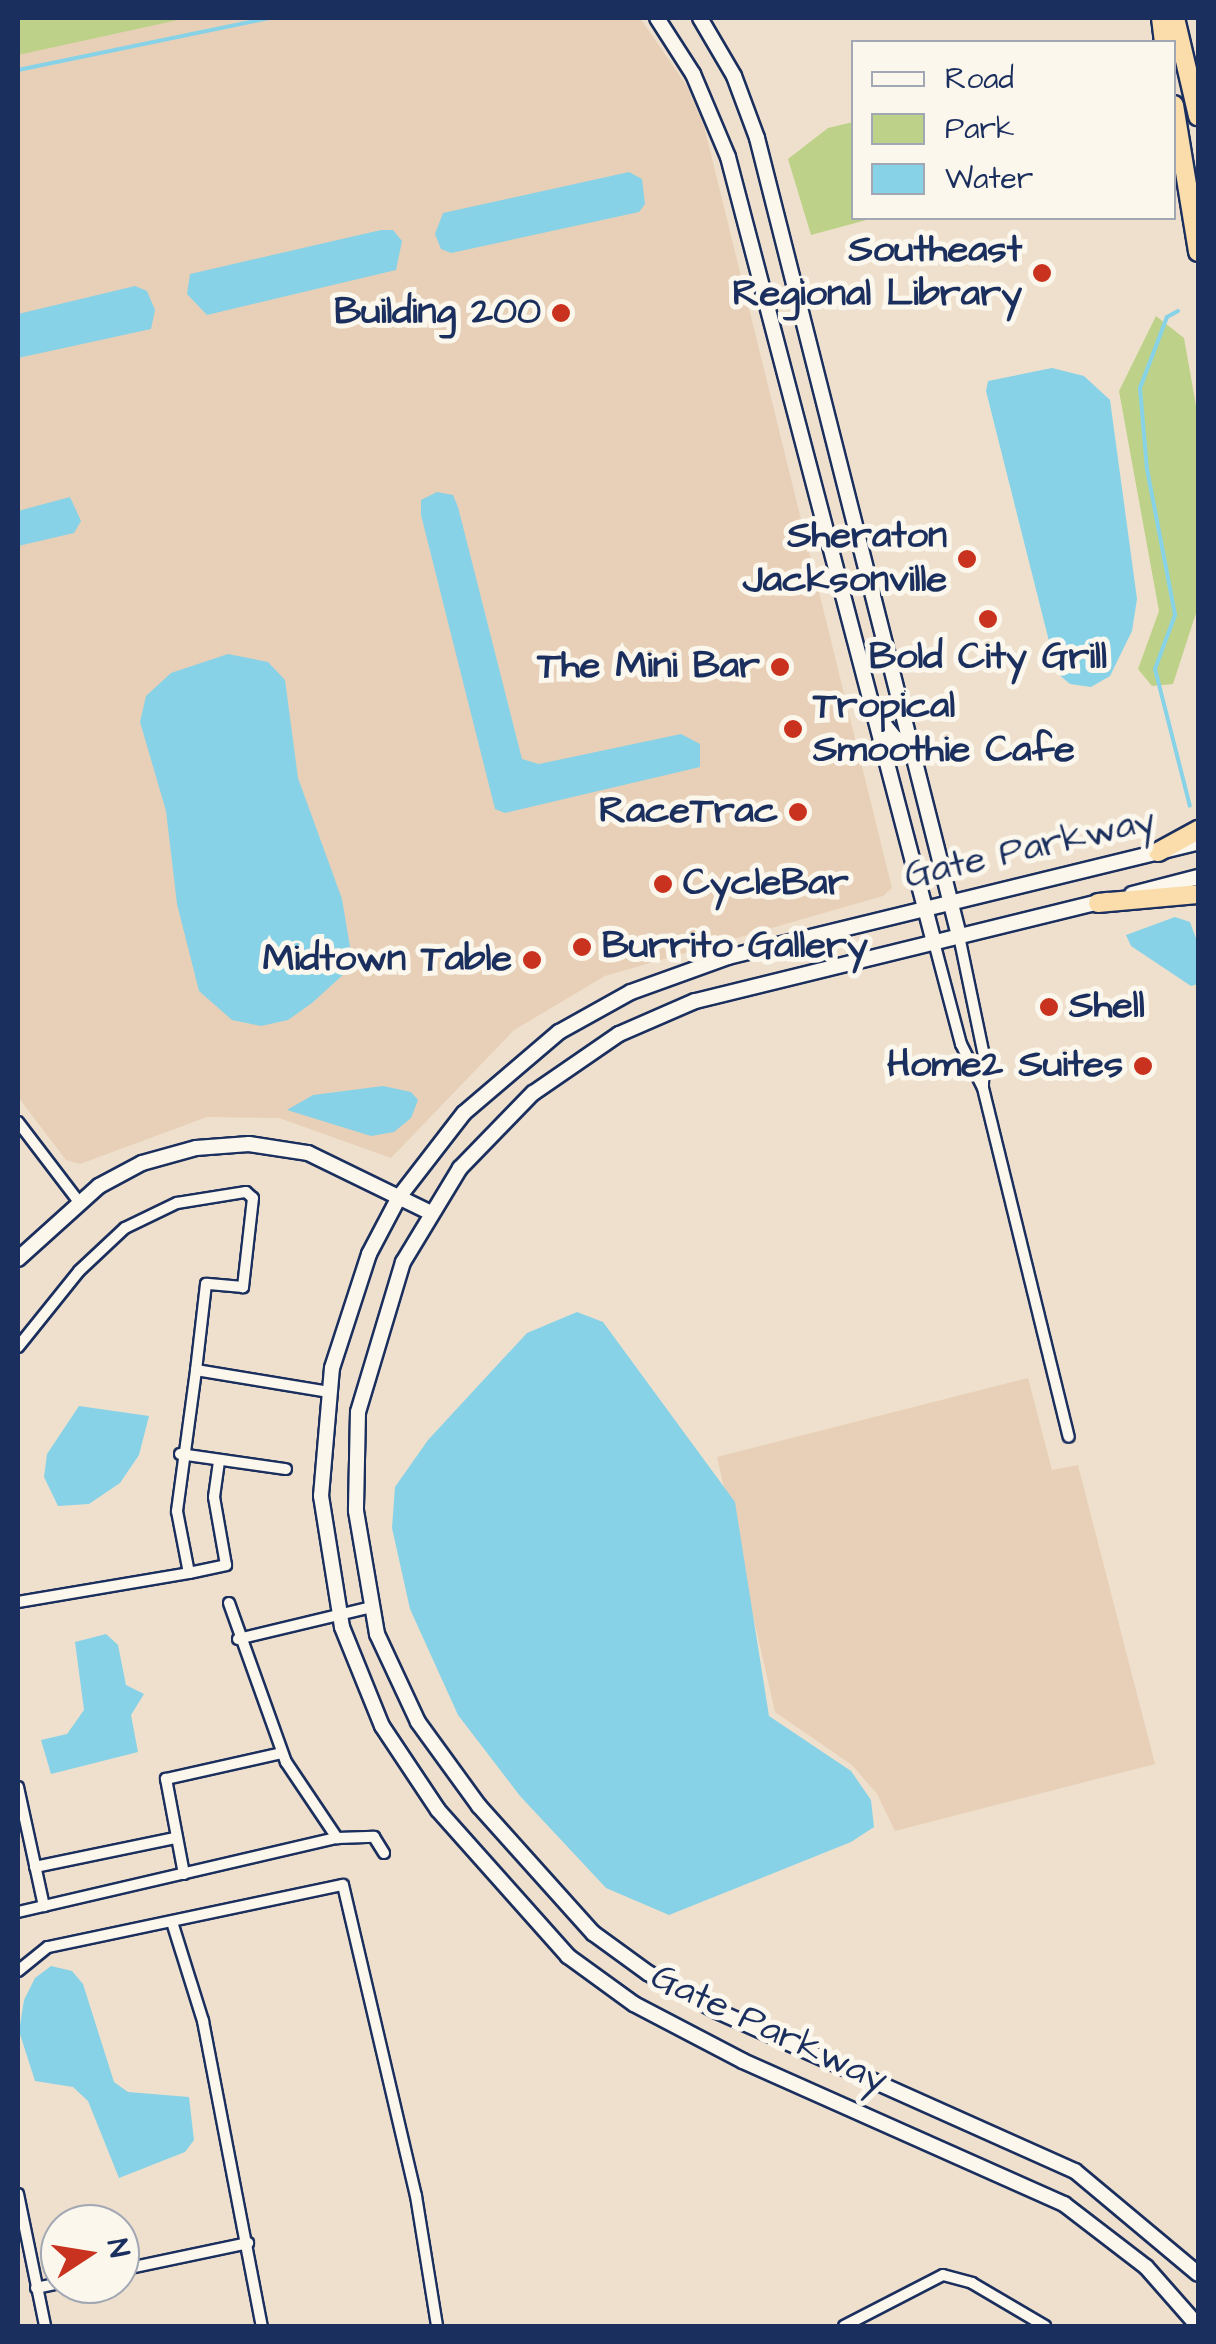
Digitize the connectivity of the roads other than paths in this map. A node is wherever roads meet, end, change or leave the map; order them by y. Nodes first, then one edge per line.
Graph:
1 (657, 18) edge
2 (700, 18) edge
3 (1174, 18) edge
4 (1198, 116) edge
5 (1176, 117) edge
6 (1198, 252) edge
7 (876, 715) junction
8 (914, 745) junction
9 (1198, 830) edge
10 (1198, 842) edge
11 (1158, 852) junction
12 (1198, 877) edge
13 (1198, 894) edge
14 (952, 900) junction
15 (1098, 902) junction
16 (925, 907) junction
17 (959, 936) junction
18 (934, 942) junction
19 (983, 1088) junction
20 (18, 1122) edge
21 (400, 1197) junction
22 (79, 1202) junction
23 (431, 1213) junction
24 (18, 1259) edge
25 (18, 1347) edge
26 (196, 1370) junction
27 (329, 1392) junction
28 (1070, 1437) dead end
29 (180, 1454) junction
30 (219, 1460) junction
31 (286, 1470) dead end
32 (190, 1573) junction
33 (18, 1602) edge
34 (229, 1603) dead end
35 (370, 1607) junction
36 (339, 1614) junction
37 (238, 1639) junction
38 (282, 1753) junction
39 (18, 1787) edge
40 (176, 1838) junction
41 (337, 1838) junction
42 (384, 1853) dead end
43 (35, 1867) junction
44 (184, 1874) junction
45 (44, 1906) junction
46 (18, 1912) edge
47 (172, 1922) junction
48 (18, 1971) edge
49 (18, 2194) edge
50 (248, 2243) junction
51 (140, 2266) edge
52 (1198, 2274) edge
53 (40, 2287) edge
54 (36, 2288) junction
55 (45, 2326) edge
56 (262, 2326) edge
57 (438, 2326) edge
58 (844, 2326) edge
59 (1045, 2326) edge
60 (1198, 2326) edge

1 - 7 main road
2 - 8 main road
3 - 4 highway
5 - 6 highway
7 - 8 main road
7 - 16 main road
8 - 14 main road
9 - 11 highway
10 - 11 main road, Gate Parkway
11 - 14 main road, Gate Parkway
12 - 15 main road, Gate Parkway
13 - 15 highway
14 - 16 main road, Gate Parkway
14 - 17 main road
15 - 17 main road, Gate Parkway
16 - 18 main road
16 - 21 main road, Gate Parkway
17 - 18 main road, Gate Parkway
17 - 19 street
18 - 19 street
18 - 23 main road, Gate Parkway
19 - 28 street
20 - 22 street
21 - 22 main road
21 - 23 main road
21 - 27 main road, Gate Parkway
22 - 24 main road
23 - 35 main road, Gate Parkway
25 - 26 street
26 - 27 street
26 - 29 street
27 - 36 main road, Gate Parkway
29 - 30 street
29 - 32 street
30 - 31 street
30 - 32 street
32 - 33 street
34 - 37 street
35 - 36 street
35 - 52 main road, Gate Parkway
36 - 37 street
36 - 60 main road, Gate Parkway
37 - 38 street
38 - 40 street
38 - 41 street
39 - 43 street
40 - 43 street
40 - 44 street
41 - 42 street
41 - 44 street
43 - 45 street
44 - 45 street
45 - 46 street
47 - 48 street
47 - 50 street
47 - 57 street
49 - 54 street
50 - 51 street
50 - 56 street
53 - 54 street
54 - 55 street
58 - 59 street

